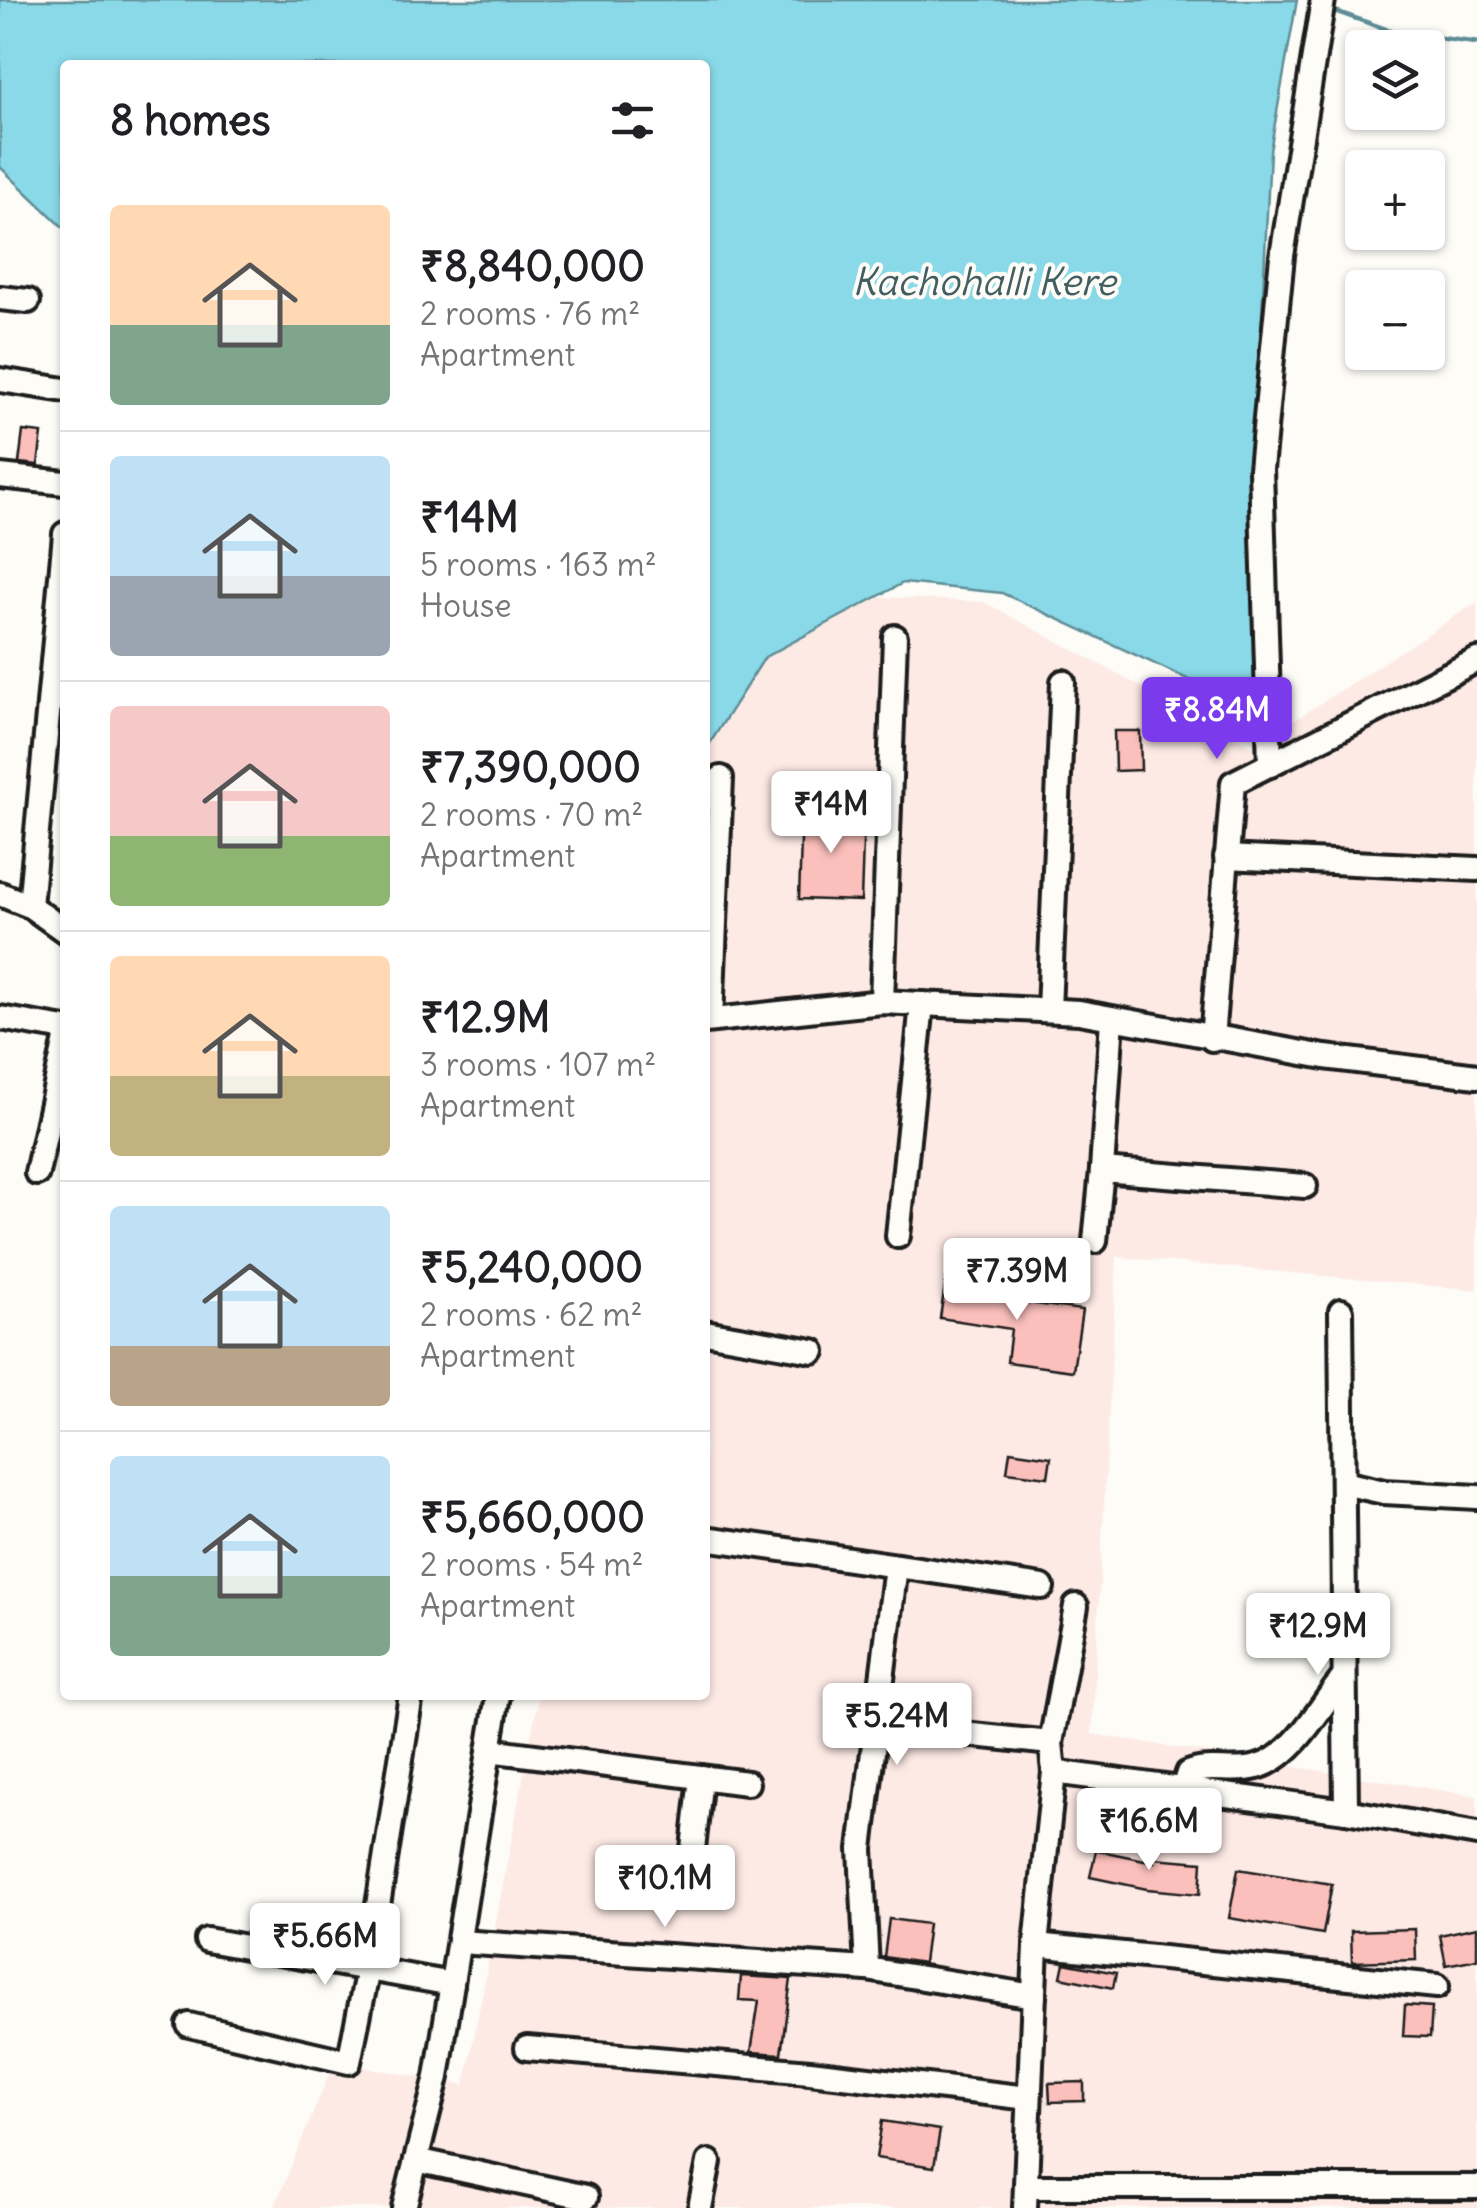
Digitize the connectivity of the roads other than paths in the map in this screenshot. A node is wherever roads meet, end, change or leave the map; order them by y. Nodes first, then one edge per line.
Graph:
1 (1321, 10) edge
2 (0, 298) edge
3 (28, 301) dead end
4 (0, 380) edge
5 (60, 389) edge
6 (0, 476) edge
7 (60, 483) edge
8 (60, 587) edge
9 (895, 638) dead end
10 (1477, 660) edge
11 (1063, 682) dead end
12 (1270, 765) junction
13 (721, 778) dead end
14 (1226, 857) junction
15 (1477, 869) edge
16 (0, 894) edge
17 (30, 906) junction
18 (60, 927) edge
19 (710, 983) edge
20 (882, 1002) junction
21 (922, 1004) junction
22 (1049, 1010) junction
23 (0, 1018) edge
24 (1112, 1019) junction
25 (710, 1020) edge
26 (60, 1028) edge
27 (1212, 1039) junction
28 (60, 1065) edge
29 (1477, 1076) edge
30 (1102, 1170) junction
31 (37, 1173) dead end
32 (1304, 1186) dead end
33 (898, 1236) dead end
34 (1095, 1241) dead end
35 (1341, 1311) dead end
36 (710, 1333) edge
37 (813, 1351) dead end
38 (1343, 1483) junction
39 (1477, 1497) edge
40 (710, 1539) edge
41 (896, 1566) junction
42 (1042, 1588) dead end
43 (1076, 1606) dead end
44 (1344, 1677) junction
45 (409, 1700) edge
46 (497, 1700) edge
47 (876, 1725) junction
48 (1051, 1742) junction
49 (489, 1750) junction
50 (1054, 1772) junction
51 (701, 1777) junction
52 (747, 1783) dead end
53 (1182, 1789) junction
54 (1346, 1811) junction
55 (1477, 1834) edge
56 (688, 1885) dead end
57 (208, 1940) dead end
58 (459, 1942) junction
59 (1036, 1946) junction
60 (368, 1969) junction
61 (867, 1969) junction
62 (452, 1984) junction
63 (1437, 1986) dead end
64 (1034, 1996) junction
65 (189, 2025) dead end
66 (527, 2048) dead end
67 (1029, 2098) junction
68 (416, 2160) junction
69 (709, 2162) dead end
70 (1477, 2187) edge
71 (586, 2197) dead end
72 (1026, 2198) edge
73 (404, 2208) edge
74 (700, 2208) edge

1 - 12 street
2 - 3 street
4 - 5 street
6 - 7 street
8 - 17 street
9 - 20 street
10 - 12 street
11 - 22 street
12 - 14 street
13 - 19 street
14 - 15 street
14 - 27 street
16 - 17 street
17 - 18 street
20 - 21 street
20 - 25 street
21 - 22 street
21 - 33 street
22 - 24 street
23 - 26 street
24 - 27 street
24 - 30 street
27 - 29 street
28 - 31 street
30 - 32 street
30 - 34 street
35 - 38 street
36 - 37 street
38 - 39 street
38 - 44 street
40 - 41 street
41 - 42 street
41 - 47 street
43 - 48 street
44 - 53 street
44 - 54 street
45 - 60 street
46 - 49 street
47 - 48 street
47 - 61 street
48 - 50 street
49 - 51 street
49 - 58 street
50 - 53 street
50 - 59 street
51 - 52 street
51 - 56 street
53 - 54 street
54 - 55 street
57 - 60 street
58 - 61 street
58 - 62 street
59 - 63 street
59 - 64 street
60 - 62 street
60 - 65 street
61 - 64 street
62 - 68 street
64 - 67 street
66 - 67 street
67 - 72 street
68 - 71 street
68 - 73 street
69 - 74 street
70 - 72 street

